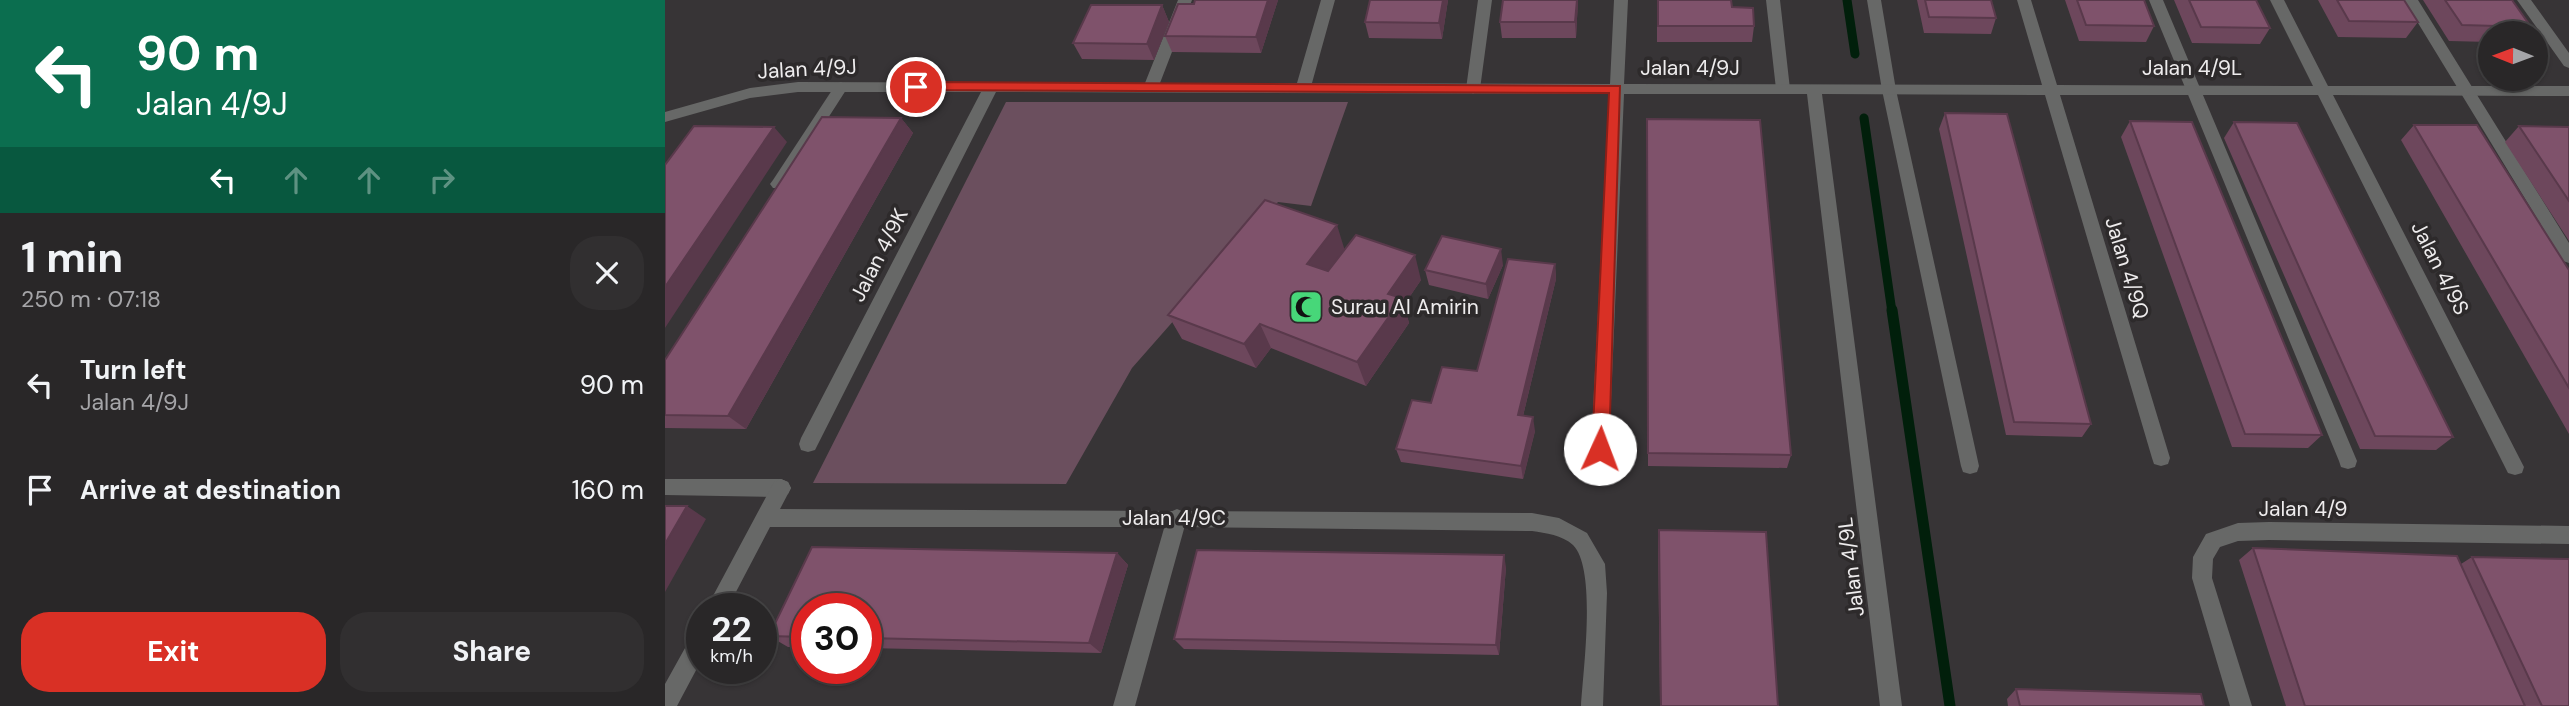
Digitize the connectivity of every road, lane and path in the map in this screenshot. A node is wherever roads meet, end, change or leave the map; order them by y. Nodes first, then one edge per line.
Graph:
1 (1185, 0) edge
2 (1328, 0) edge
3 (1485, 0) edge
4 (1621, 0) edge
5 (1773, 0) edge
6 (1874, 0) edge
7 (2024, 0) edge
8 (2156, 0) edge
9 (2277, 0) edge
10 (2411, 0) edge
11 (2524, 0) edge
12 (2569, 63) edge
13 (841, 87) junction
14 (991, 87) junction
15 (1151, 87) junction
16 (1303, 88) junction
17 (1473, 89) junction
18 (1616, 89) junction
19 (1783, 89) junction
20 (1814, 89) junction
21 (1889, 90) junction
22 (2050, 90) junction
23 (2193, 91) junction
24 (2324, 91) junction
25 (2466, 91) junction
26 (2569, 91) edge
27 (671, 115) edge
28 (665, 129) edge
29 (767, 202) edge
30 (2569, 257) edge
31 (808, 444) dead end
32 (1600, 449) dead end
33 (2161, 458) dead end
34 (2348, 461) dead end
35 (1970, 466) dead end
36 (2515, 467) dead end
37 (665, 487) edge
38 (765, 518) junction
39 (1177, 518) junction
40 (2569, 534) edge
41 (725, 593) edge
42 (686, 667) edge
43 (665, 706) edge
44 (1124, 706) edge
45 (1592, 706) edge
46 (1891, 706) edge
47 (2241, 706) edge

1 - 15 street
2 - 16 street
3 - 17 street
4 - 18 street
5 - 19 street
6 - 21 street
7 - 22 street, Jalan 4/9Q
8 - 23 street
9 - 24 street, Jalan 4/9S
10 - 25 street
11 - 12 street
13 - 14 street, Jalan 4/9J
13 - 27 street, Jalan 4/9J
13 - 29 street
14 - 15 street, Jalan 4/9J
14 - 31 street, Jalan 4/9K
15 - 16 street, Jalan 4/9J
16 - 17 street, Jalan 4/9J
17 - 18 street, Jalan 4/9J
18 - 19 street, Jalan 4/9J
18 - 32 street
19 - 20 street, Jalan 4/9L
20 - 21 street, Jalan 4/9L
20 - 46 street, Jalan 4/9L
21 - 22 street, Jalan 4/9L
21 - 35 street
22 - 23 street, Jalan 4/9L
22 - 33 street, Jalan 4/9Q
23 - 24 street, Jalan 4/9L
23 - 34 street
24 - 25 street, Jalan 4/9L
24 - 36 street, Jalan 4/9S
25 - 26 street, Jalan 4/9L
25 - 30 street
27 - 28 street, Jalan 4/9J
37 - 38 street
38 - 39 street, Jalan 4/9C
38 - 41 street
39 - 44 street
39 - 45 street, Jalan 4/9C
40 - 47 street, Jalan 4/9
42 - 43 street

